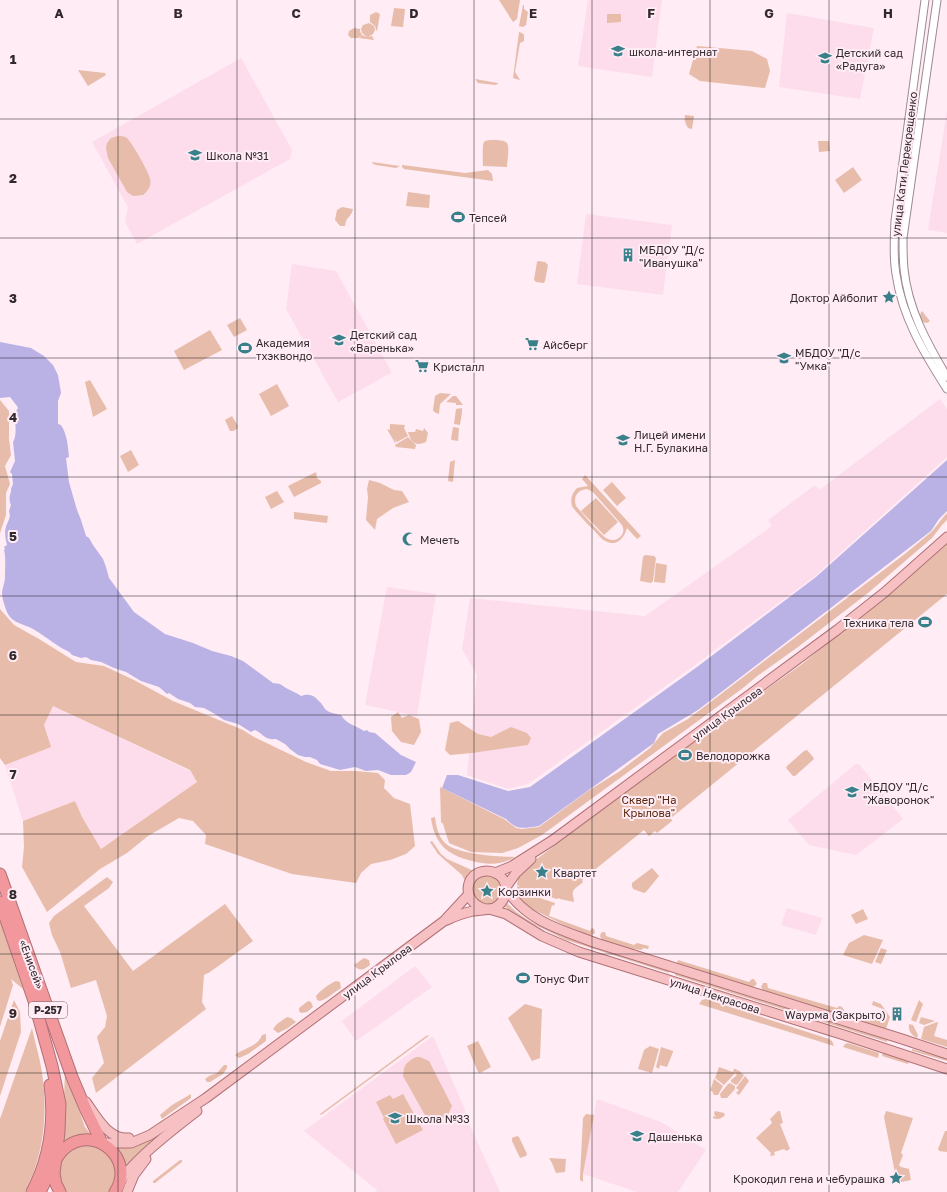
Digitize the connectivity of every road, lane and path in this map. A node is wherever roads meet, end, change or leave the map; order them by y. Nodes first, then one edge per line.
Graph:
1 (925, 0) edge
2 (937, 0) edge
3 (947, 377) edge
4 (947, 389) edge
5 (947, 537) edge
6 (553, 840) junction
7 (494, 872) junction
8 (0, 874) edge
9 (506, 888) junction
10 (468, 895) junction
11 (0, 902) edge
12 (487, 909) junction
13 (444, 921) junction
14 (38, 1014) junction
15 (280, 1043) junction
16 (947, 1054) edge
17 (947, 1069) edge
18 (76, 1087) junction
19 (171, 1122) junction
20 (172, 1132) junction
21 (102, 1143) junction
22 (55, 1164) junction
23 (119, 1187) edge
24 (32, 1192) edge
25 (40, 1192) edge
26 (60, 1192) edge
27 (115, 1192) edge
28 (127, 1192) edge

1 - 4 street, улица Кати Перекрещенко
2 - 3 street, улица Кати Перекрещенко
5 - 6 main road, улица Крылова
6 - 7 main road, улица Крылова
6 - 9 main road
7 - 9 main road
7 - 10 main road, улица Крылова
8 - 18 highway, «Енисей» / Р-257
9 - 12 main road
9 - 16 main road, улица Некрасова
10 - 12 main road
10 - 13 main road, улица Крылова
11 - 14 highway, «Енисей» / Р-257
12 - 13 main road
12 - 17 main road, улица Некрасова
13 - 15 main road, улица Крылова
14 - 22 highway, «Енисей» / Р-257
14 - 24 highway, Р-257
15 - 19 main road
15 - 20 main road
18 - 19 main road
18 - 21 highway, «Енисей» / Р-257
19 - 21 main road
20 - 23 main road
20 - 28 main road
21 - 22 highway, Р-257
21 - 23 highway, «Енисей» / Р-257
22 - 25 highway, Р-257
22 - 26 highway, «Енисей» / Р-257
23 - 27 highway, «Енисей» / Р-257

